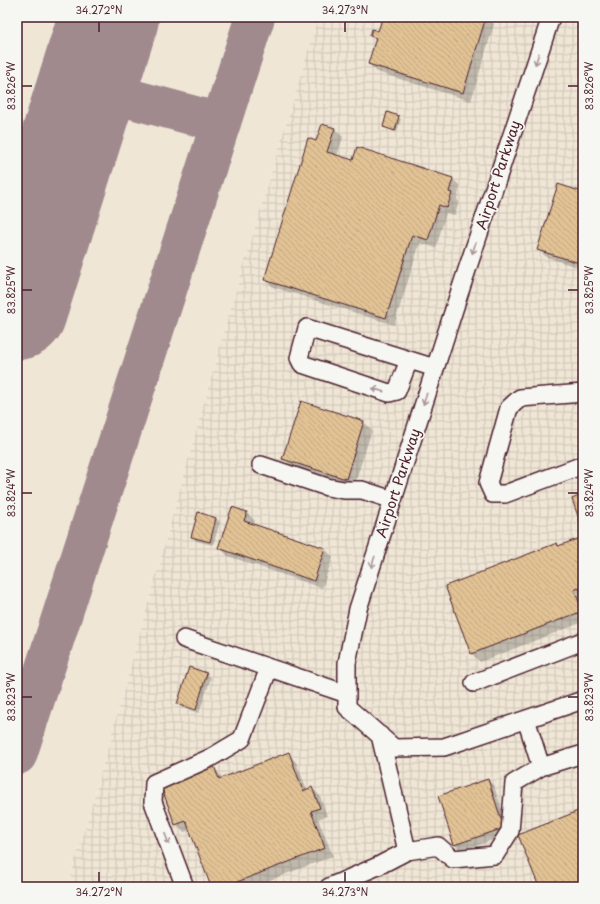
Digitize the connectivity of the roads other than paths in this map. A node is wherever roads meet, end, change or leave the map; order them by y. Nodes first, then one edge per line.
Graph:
1 (551, 17) edge
2 (409, 360) junction
3 (435, 368) junction
4 (583, 393) edge
5 (261, 465) dead end
6 (583, 465) edge
7 (393, 500) junction
8 (184, 639) dead end
9 (583, 641) edge
10 (269, 668) junction
11 (474, 683) dead end
12 (347, 694) junction
13 (583, 700) edge
14 (526, 719) junction
15 (380, 736) junction
16 (583, 754) edge
17 (541, 768) junction
18 (407, 851) junction
19 (185, 887) edge
20 (329, 887) edge

1 -> 3 street, Airport Parkway
2 -> 2 street
2 - 3 street
3 -> 7 street, Airport Parkway
4 - 6 street
5 - 7 street
7 -> 12 street, Airport Parkway
8 - 10 street
9 - 11 street
10 - 12 street
10 -> 19 street
12 - 15 street, Airport Parkway
13 - 14 street, Airport Parkway
14 - 15 street, Airport Parkway
14 - 17 street
15 - 18 street
16 - 17 street
17 - 18 street
18 - 20 street

